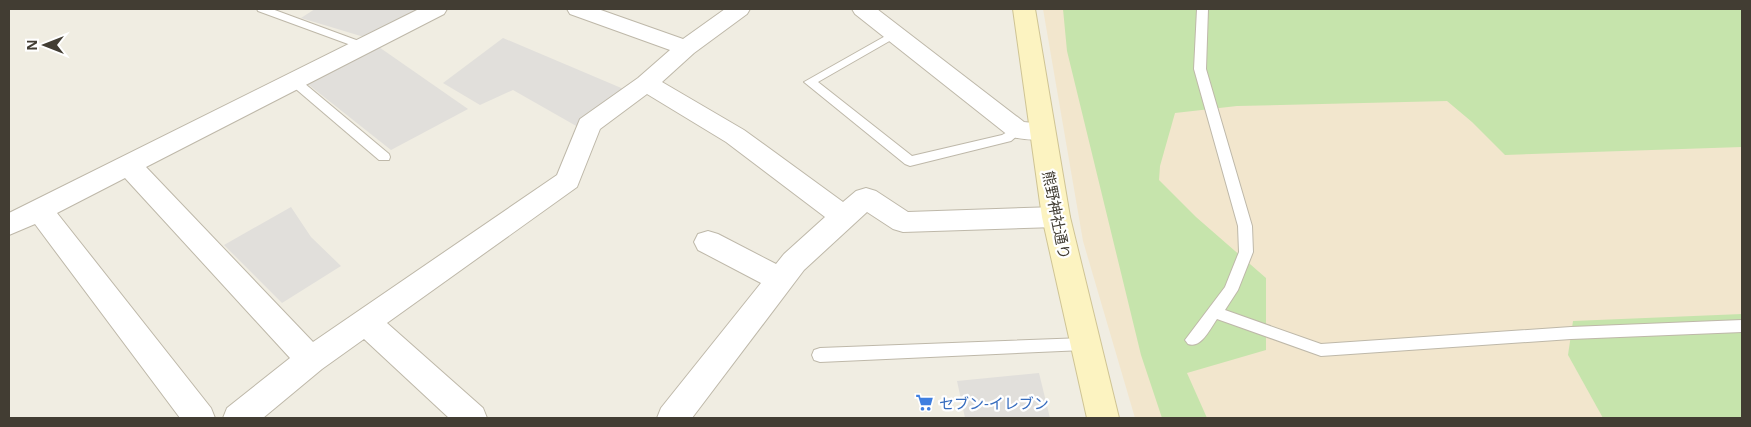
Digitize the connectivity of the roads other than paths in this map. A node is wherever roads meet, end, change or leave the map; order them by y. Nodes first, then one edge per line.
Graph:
1 (262, 9) edge
2 (436, 9) edge
3 (578, 9) edge
4 (739, 9) edge
5 (863, 9) edge
6 (1024, 9) edge
7 (1202, 9) edge
8 (896, 33) junction
9 (363, 46) junction
10 (686, 48) junction
11 (294, 81) junction
12 (646, 83) junction
13 (1030, 131) junction
14 (384, 157) dead end
15 (129, 165) junction
16 (39, 210) junction
17 (843, 216) junction
18 (1056, 218) junction
19 (9, 226) edge
20 (708, 242) dead end
21 (780, 280) junction
22 (1214, 312) junction
23 (365, 322) junction
24 (1742, 326) edge
25 (1193, 340) dead end
26 (1084, 344) junction
27 (820, 355) dead end
28 (311, 360) junction
29 (199, 418) edge
30 (239, 418) edge
31 (471, 418) edge
32 (673, 418) edge
33 (1103, 418) edge

1 - 9 lane
2 - 9 street
3 - 10 street
4 - 10 street
5 - 8 street
6 - 13 main road, 熊野神社通り
7 - 22 lane
8 - 13 street
8 - 13 lane
9 - 11 street
10 - 12 street
11 - 14 lane
11 - 15 street
12 - 17 street
12 - 23 street
13 - 18 main road, 熊野神社通り
15 - 16 street
15 - 28 street
16 - 19 street
16 - 29 street
17 - 18 street
17 - 21 street
18 - 26 main road, 熊野神社通り
20 - 21 street
21 - 32 street
22 - 24 lane
22 - 25 lane
23 - 28 street
23 - 31 street
26 - 27 lane
26 - 33 main road, 熊野神社通り
28 - 30 street

